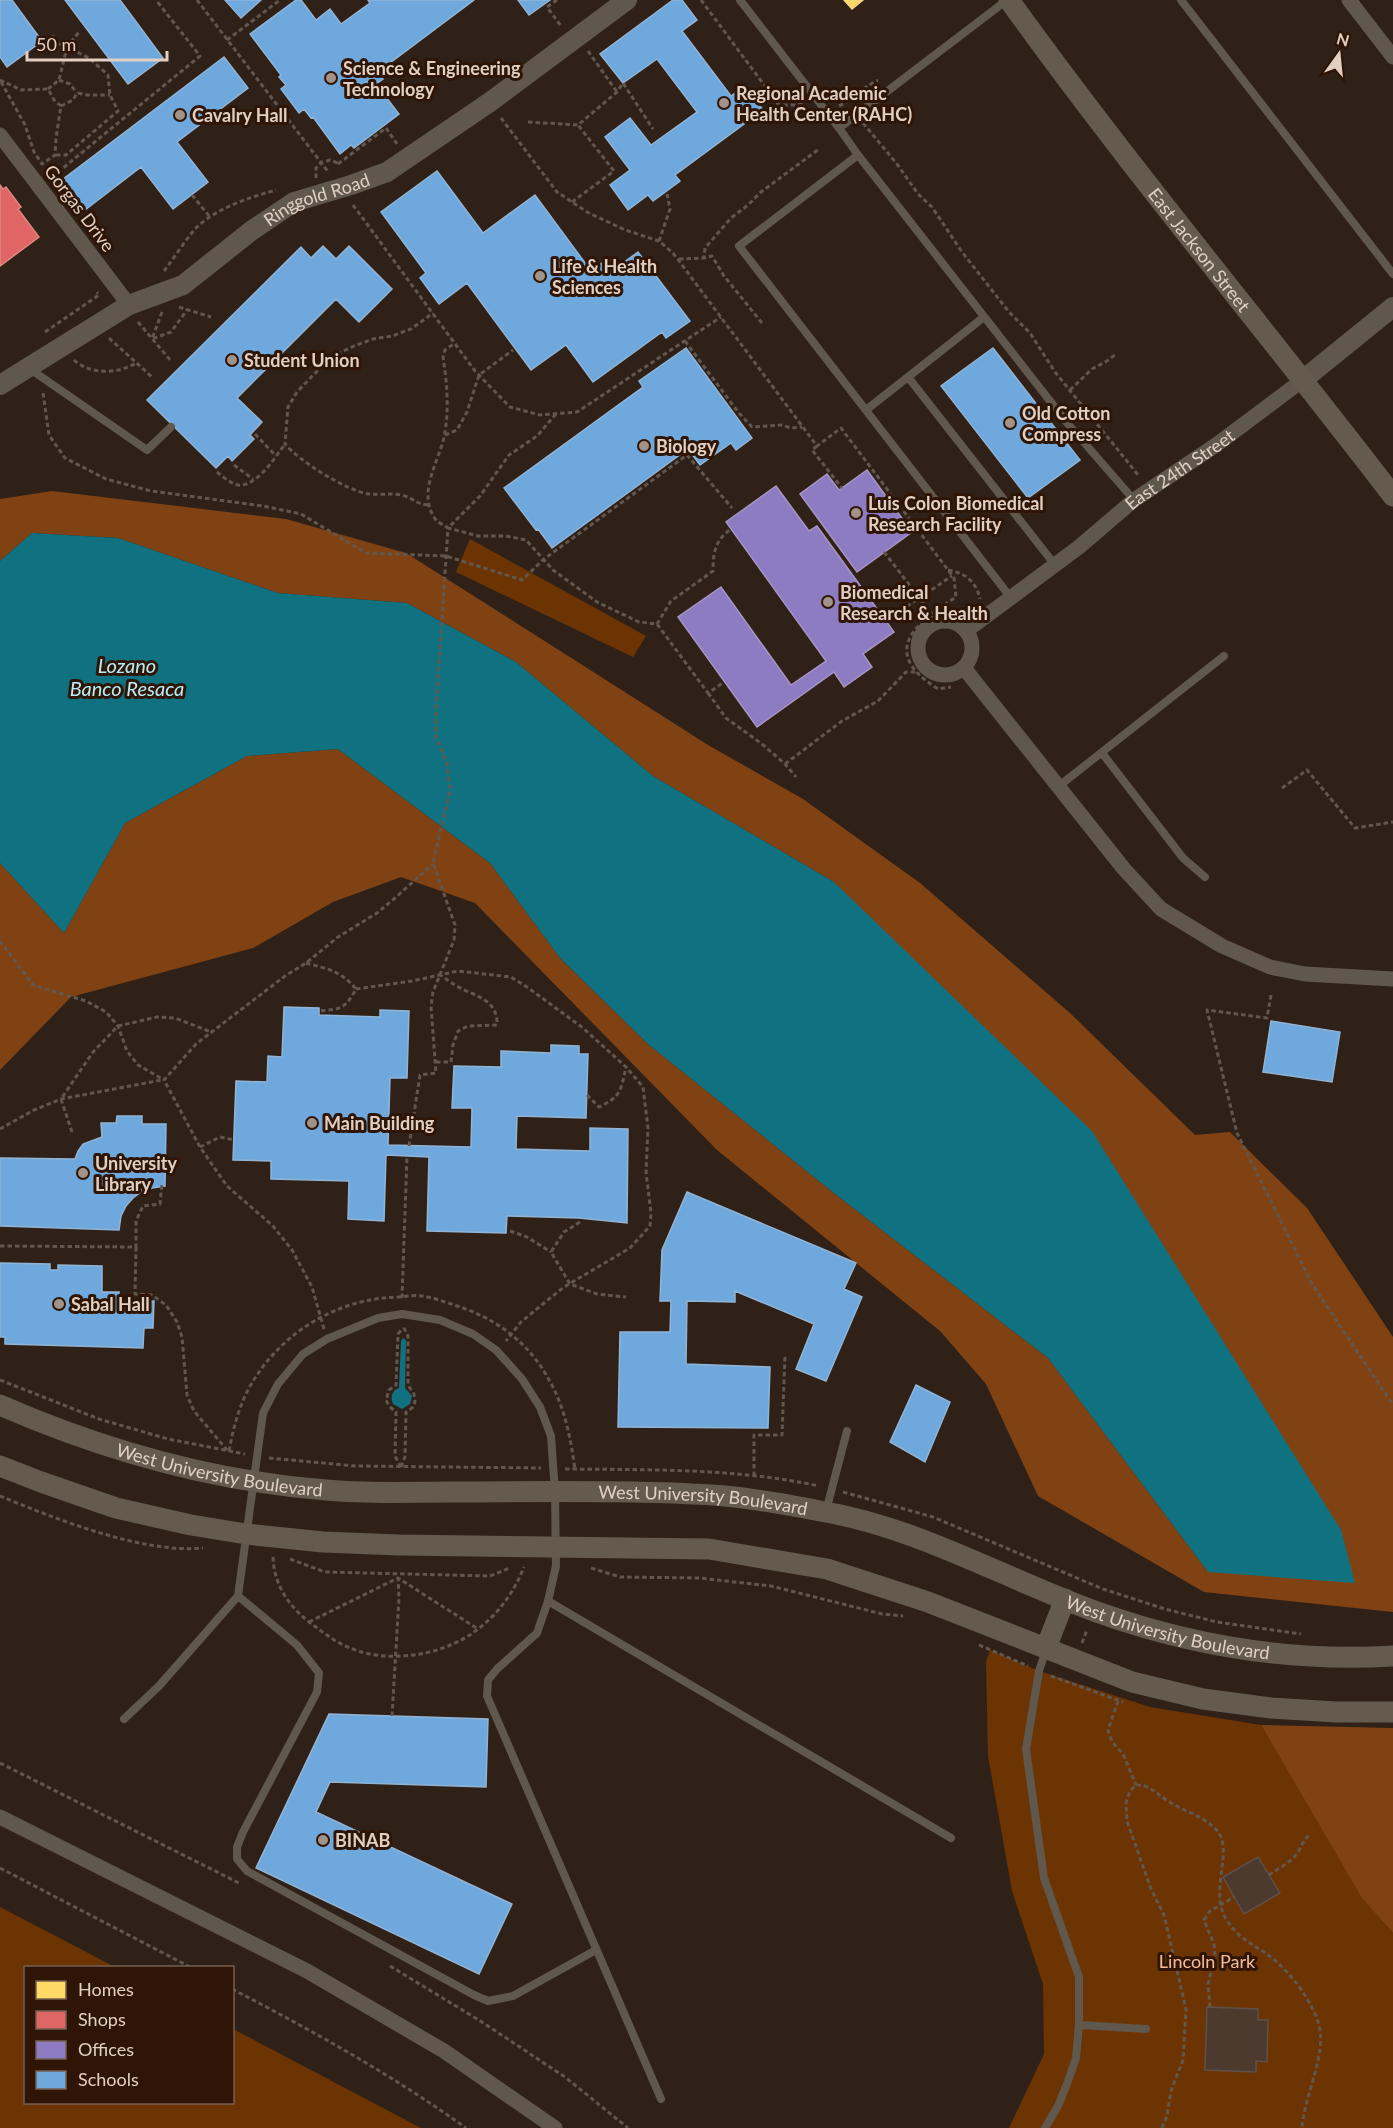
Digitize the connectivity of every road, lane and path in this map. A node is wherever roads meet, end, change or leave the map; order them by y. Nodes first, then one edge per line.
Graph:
1 (156, 0) edge
2 (197, 0) edge
3 (280, 0) edge
4 (557, 0) edge
5 (627, 0) edge
6 (701, 0) edge
7 (740, 0) edge
8 (1008, 0) edge
9 (1181, 0) edge
10 (1349, 0) edge
11 (561, 26) dead end
12 (78, 32) dead end
13 (52, 35) dead end
14 (227, 40) junction
15 (67, 47) junction
16 (585, 48) dead end
17 (1393, 57) edge
18 (882, 77) dead end
19 (0, 80) edge
20 (59, 80) junction
21 (48, 89) junction
22 (617, 92) junction
23 (77, 93) junction
24 (110, 95) junction
25 (817, 100) junction
26 (62, 106) junction
27 (497, 111) dead end
28 (856, 115) junction
29 (528, 122) dead end
30 (578, 125) junction
31 (839, 128) junction
32 (653, 129) dead end
33 (0, 135) edge
34 (399, 146) dead end
35 (55, 155) junction
36 (858, 155) junction
37 (321, 163) junction
38 (42, 164) junction
39 (339, 164) junction
40 (342, 171) dead end
41 (51, 178) junction
42 (316, 179) junction
43 (307, 182) dead end
44 (56, 185) dead end
45 (278, 190) dead end
46 (667, 194) dead end
47 (192, 195) dead end
48 (350, 201) dead end
49 (572, 202) junction
50 (210, 217) junction
51 (659, 241) junction
52 (704, 258) dead end
53 (678, 259) junction
54 (162, 273) dead end
55 (1393, 274) edge
56 (93, 286) dead end
57 (171, 305) dead end
58 (1393, 307) edge
59 (163, 310) dead end
60 (187, 310) junction
61 (131, 311) junction
62 (433, 313) junction
63 (212, 317) dead end
64 (721, 317) junction
65 (984, 317) junction
66 (103, 333) dead end
67 (43, 334) dead end
68 (152, 339) junction
69 (686, 341) junction
70 (455, 343) junction
71 (513, 350) dead end
72 (1116, 354) dead end
73 (70, 356) dead end
74 (171, 361) dead end
75 (136, 363) junction
76 (34, 372) junction
77 (479, 375) junction
78 (152, 377) dead end
79 (908, 377) junction
80 (1304, 379) junction
81 (0, 385) edge
82 (1070, 390) junction
83 (866, 410) junction
84 (556, 414) junction
85 (171, 427) dead end
86 (803, 427) junction
87 (255, 434) dead end
88 (445, 435) junction
89 (285, 444) junction
90 (817, 446) junction
91 (276, 456) junction
92 (234, 465) dead end
93 (218, 472) dead end
94 (1138, 475) dead end
95 (253, 479) junction
96 (842, 488) dead end
97 (1393, 496) edge
98 (1134, 500) junction
99 (429, 505) junction
100 (732, 508) dead end
101 (448, 528) junction
102 (731, 529) dead end
103 (884, 552) dead end
104 (446, 556) junction
105 (543, 559) junction
106 (1055, 565) junction
107 (948, 570) junction
108 (952, 576) junction
109 (919, 598) junction
110 (1011, 598) junction
111 (981, 603) dead end
112 (935, 610) junction
113 (931, 613) junction
114 (888, 619) dead end
115 (657, 624) junction
116 (966, 624) junction
117 (1224, 656) dead end
118 (964, 668) junction
119 (916, 672) junction
120 (724, 682) dead end
121 (951, 687) dead end
122 (708, 693) junction
123 (1102, 753) junction
124 (785, 764) junction
125 (796, 777) dead end
126 (1059, 786) junction
127 (1282, 788) dead end
128 (1393, 822) edge
129 (433, 863) junction
130 (1205, 877) dead end
131 (0, 940) edge
132 (306, 963) junction
133 (439, 974) junction
134 (1393, 980) edge
135 (356, 989) junction
136 (1271, 995) dead end
137 (319, 1011) dead end
138 (118, 1026) junction
139 (211, 1032) junction
140 (436, 1062) junction
141 (626, 1067) junction
142 (164, 1080) junction
143 (587, 1095) dead end
144 (61, 1099) junction
145 (0, 1129) edge
146 (72, 1132) dead end
147 (234, 1140) dead end
148 (409, 1146) dead end
149 (200, 1147) junction
150 (407, 1156) dead end
151 (162, 1183) dead end
152 (580, 1222) dead end
153 (510, 1231) dead end
154 (0, 1246) edge
155 (136, 1247) junction
156 (551, 1252) junction
157 (570, 1284) junction
158 (402, 1297) junction
159 (626, 1297) dead end
160 (402, 1314) junction
161 (320, 1316) junction
162 (403, 1328) junction
163 (512, 1334) junction
164 (327, 1339) junction
165 (496, 1350) junction
166 (785, 1354) dead end
167 (0, 1405) edge
168 (1393, 1405) edge
169 (847, 1431) dead end
170 (0, 1466) edge
171 (574, 1469) dead end
172 (754, 1476) dead end
173 (254, 1481) junction
174 (555, 1492) junction
175 (0, 1496) edge
176 (826, 1512) junction
177 (245, 1543) junction
178 (210, 1547) dead end
179 (556, 1556) junction
180 (273, 1557) junction
181 (279, 1557) dead end
182 (286, 1558) dead end
183 (398, 1576) junction
184 (1102, 1589) dead end
185 (238, 1596) junction
186 (1065, 1599) junction
187 (548, 1601) junction
188 (1094, 1611) junction
189 (908, 1617) dead end
190 (309, 1622) junction
191 (478, 1629) junction
192 (969, 1641) dead end
193 (1046, 1648) junction
194 (396, 1656) junction
195 (1393, 1656) edge
196 (1076, 1660) junction
197 (1039, 1671) junction
198 (1118, 1701) junction
199 (1129, 1703) dead end
200 (1393, 1712) edge
201 (392, 1716) dead end
202 (124, 1719) dead end
203 (0, 1763) edge
204 (1136, 1785) junction
205 (0, 1817) edge
206 (1309, 1835) dead end
207 (951, 1838) dead end
208 (0, 1868) edge
209 (1269, 1875) dead end
210 (248, 1887) dead end
211 (1234, 1897) dead end
212 (1221, 1904) junction
213 (596, 1950) junction
214 (382, 1961) dead end
215 (188, 1966) edge
216 (234, 1990) edge
217 (1210, 2007) dead end
218 (1079, 2025) junction
219 (1146, 2029) dead end
220 (661, 2099) dead end
221 (466, 2128) edge
222 (555, 2128) edge
223 (628, 2128) edge
224 (1045, 2128) edge
225 (1162, 2128) edge
226 (1302, 2128) edge

1 - 41 path
2 - 14 path
3 - 14 path
4 - 11 path
5 - 61 street, Ringgold Road
6 - 25 path
7 - 25 lane
8 - 28 lane
8 - 80 main road, East Jackson Street
9 - 55 lane
10 - 17 street
12 - 15 path
13 - 15 path
14 - 37 path
15 - 20 path
15 - 24 path
16 - 22 path
18 - 25 path
19 - 21 path
19 - 38 path
20 - 21 path
20 - 23 path
21 - 26 path
22 - 30 path
22 - 32 path
23 - 24 path
23 - 26 path
24 - 35 path
25 - 31 lane
26 - 35 path
27 - 49 path
28 - 31 lane
28 - 82 path
29 - 30 path
30 - 49 path
31 - 36 lane
33 - 61 street, Gorgas Drive
34 - 39 path
35 - 38 path
36 - 65 lane
36 - 83 lane
37 - 39 path
37 - 42 path
37 - 42 path
38 - 41 path
39 - 40 path
41 - 44 path
42 - 43 path
45 - 50 path
46 - 51 path
47 - 50 path
48 - 62 path
49 - 51 path
50 - 54 path
51 - 53 path
52 - 53 path
53 - 64 path
56 - 67 path
57 - 60 path
58 - 80 street, East 24th Street
59 - 68 path
60 - 63 path
60 - 68 path
61 - 68 path
61 - 76 street, Ringgold Road
62 - 70 path
62 - 89 path
64 - 69 path
64 - 86 path
65 - 79 lane
65 - 98 lane
66 - 75 path
68 - 74 path
69 - 84 path
69 - 86 path
70 - 77 path
70 - 88 path
71 - 77 path
72 - 82 path
73 - 75 path
75 - 78 path
76 - 81 street, Ringgold Road
76 - 85 lane
76 - 104 path
77 - 84 path
77 - 88 path
79 - 83 lane
79 - 106 lane
80 - 97 main road, East Jackson Street
80 - 98 street, East 24th Street
82 - 94 path
83 - 110 lane
84 - 101 path
86 - 90 path
87 - 91 path
88 - 99 path
89 - 91 path
89 - 99 path
90 - 96 path
90 - 107 path
91 - 95 path
92 - 95 path
93 - 95 path
98 - 106 street, East 24th Street
99 - 101 path
100 - 105 path
101 - 104 path
101 - 105 path
102 - 115 path
103 - 109 path
104 - 105 path
104 - 129 path
105 - 115 path
106 - 110 street, East 24th Street
107 - 108 path
107 - 111 path
108 - 109 path
108 - 112 path
109 - 113 path
109 - 114 path
110 - 116 street, East 24th Street
112 - 113 path
112 - 116 path
113 - 119 path
115 - 122 path
116 - 118 street
116 - 118 street
117 - 123 lane
118 - 126 street
119 - 121 path
119 - 124 path
120 - 122 path
122 - 124 path
123 - 126 lane
123 - 130 lane
124 - 125 path
126 - 134 street
127 - 128 path
129 - 132 path
129 - 133 path
131 - 138 path
132 - 135 path
132 - 139 path
133 - 135 path
133 - 140 path
133 - 140 path
133 - 141 path
135 - 137 path
136 - 168 path
138 - 139 path
138 - 142 path
138 - 144 path
139 - 142 path
140 - 148 path
141 - 143 path
141 - 157 path
142 - 144 path
142 - 149 path
144 - 145 path
144 - 146 path
147 - 149 path
149 - 161 path
150 - 158 path
151 - 155 path
152 - 156 path
153 - 156 path
154 - 155 path
155 - 161 path
156 - 157 path
157 - 159 path
157 - 163 path
158 - 160 path
158 - 161 path
158 - 163 path
160 - 162 path
160 - 164 lane
160 - 165 lane
161 - 164 path
162 - 162 path
163 - 165 path
163 - 171 path
164 - 173 lane
165 - 174 lane
166 - 172 path
167 - 173 main road, West University Boulevard
169 - 176 lane
170 - 177 main road
173 - 174 main road, West University Boulevard
173 - 177 lane
174 - 176 main road, West University Boulevard
174 - 179 lane
175 - 178 path
176 - 186 main road, West University Boulevard
177 - 179 main road
177 - 180 path
177 - 185 lane
179 - 187 lane
179 - 189 path
179 - 193 main road
180 - 181 path
180 - 190 path
182 - 183 path
183 - 190 path
183 - 191 path
183 - 191 path
183 - 194 path
184 - 188 path
185 - 202 lane
185 - 213 lane
186 - 188 main road, West University Boulevard
186 - 193 main road
187 - 207 lane
187 - 213 lane
188 - 195 main road, West University Boulevard
188 - 196 path
190 - 194 path
191 - 194 path
192 - 197 path
193 - 196 main road
193 - 197 lane
194 - 201 path
196 - 200 main road
197 - 198 path
197 - 218 lane
198 - 199 path
198 - 204 path
203 - 210 path
204 - 212 path
204 - 225 path
205 - 222 street
206 - 209 path
208 - 215 path
211 - 212 path
212 - 217 path
212 - 226 path
213 - 220 lane
214 - 223 path
216 - 221 path
218 - 219 lane
218 - 224 lane

